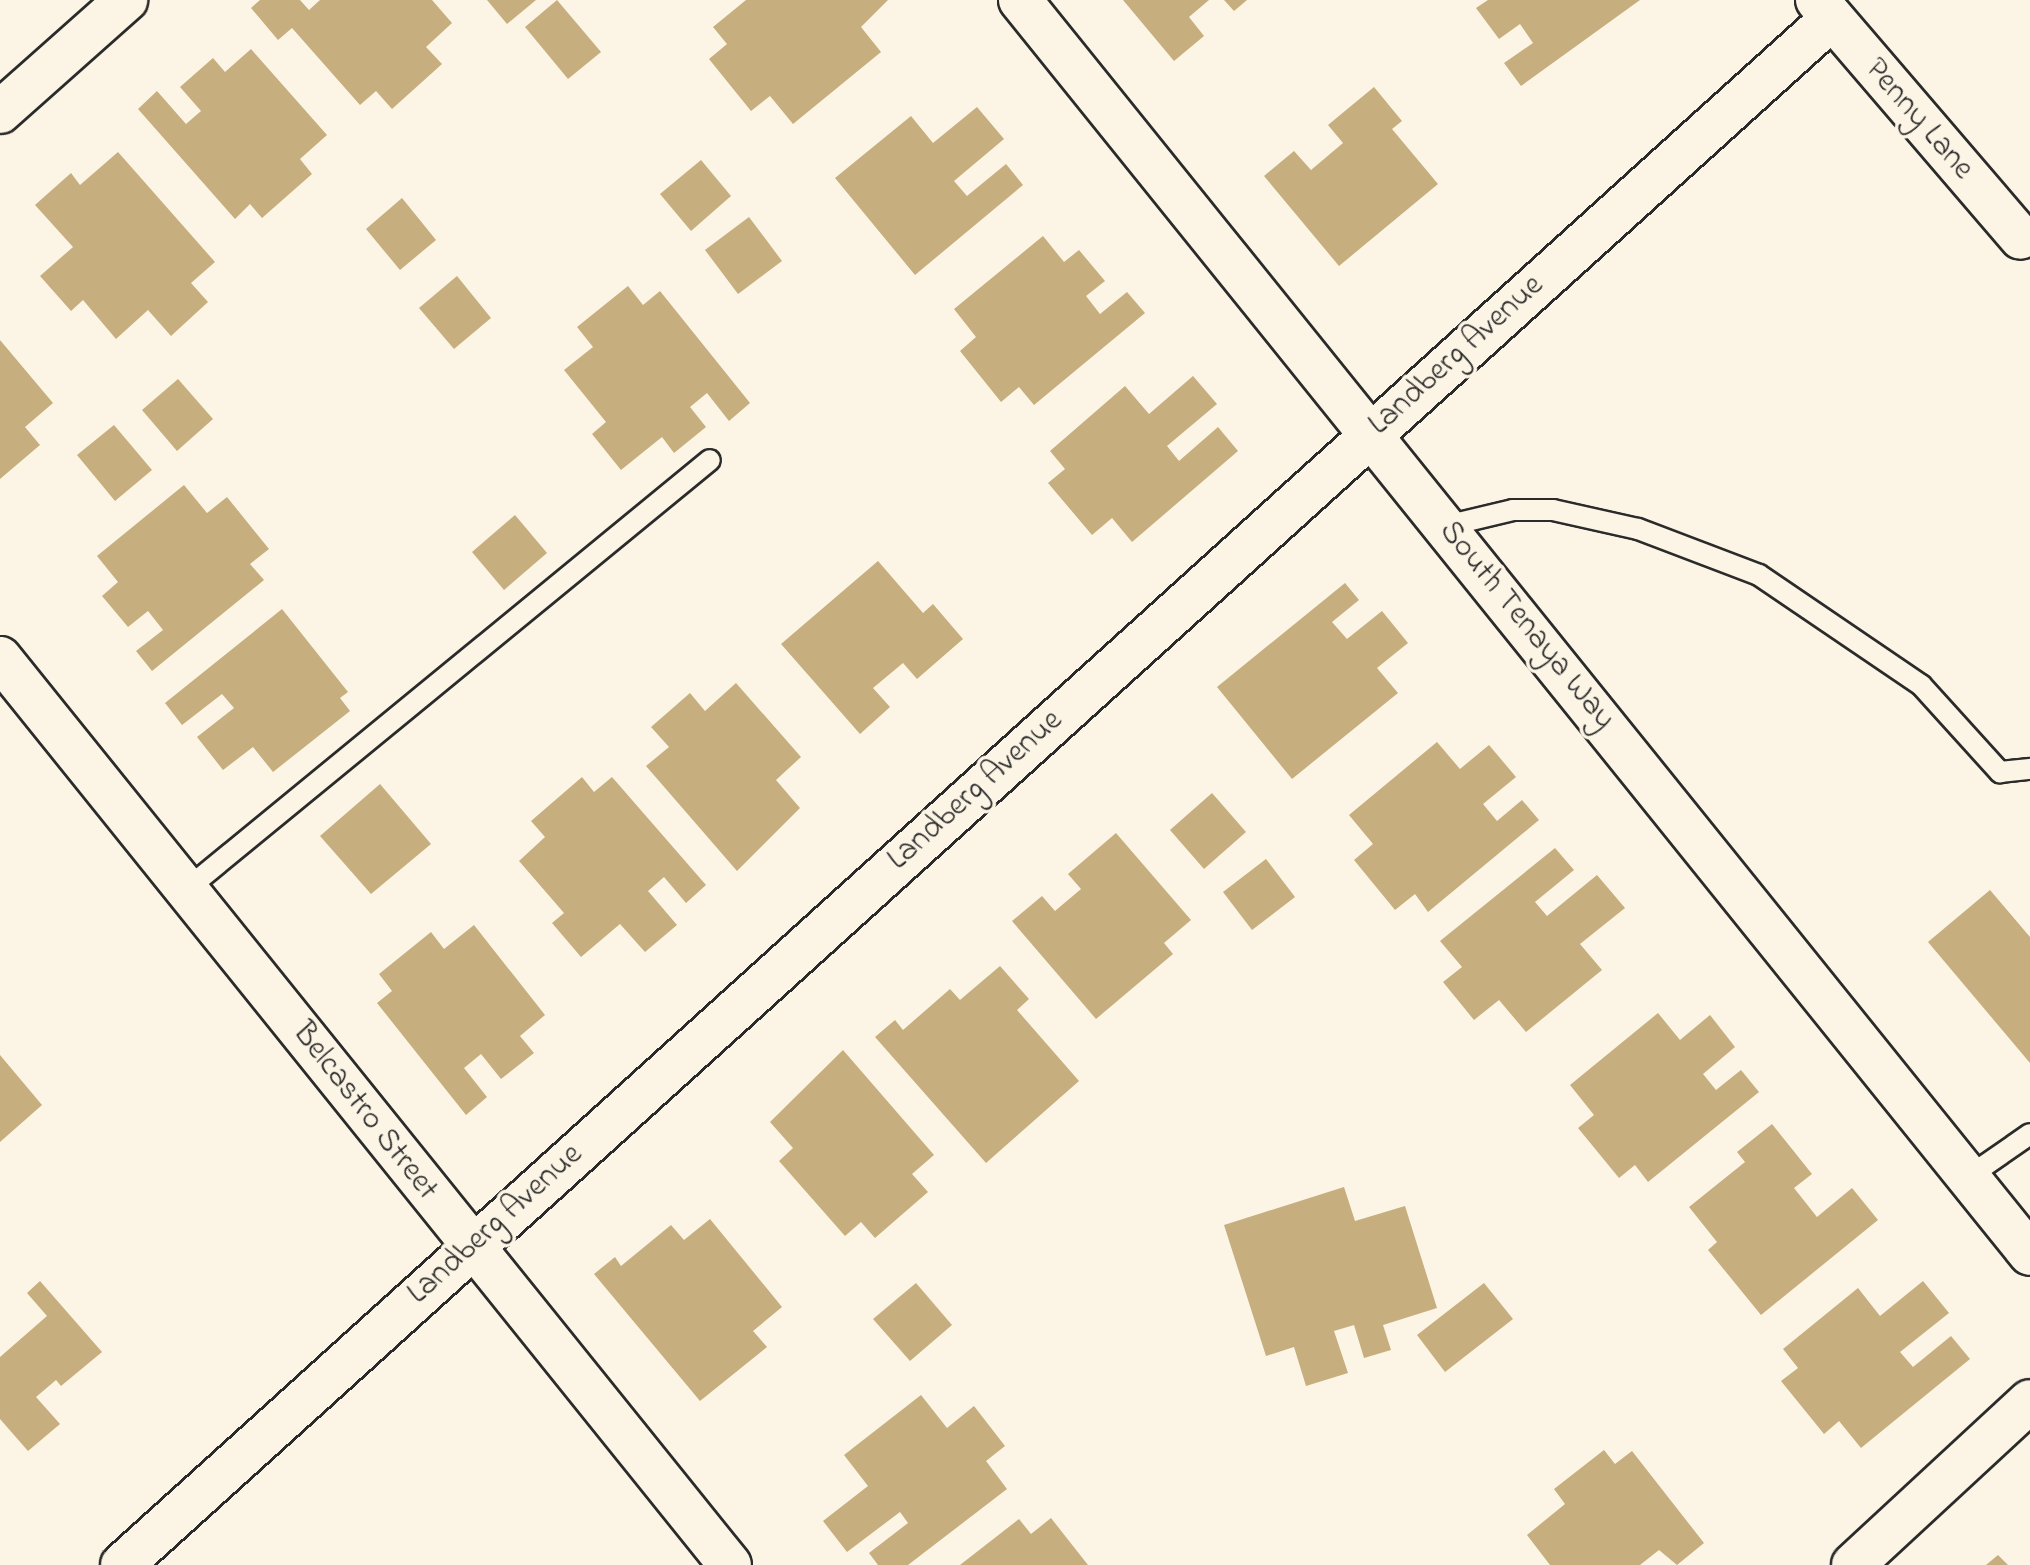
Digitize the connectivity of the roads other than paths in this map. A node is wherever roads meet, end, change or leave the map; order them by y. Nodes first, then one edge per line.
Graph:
1 (126, 0) edge
2 (1020, 0) edge
3 (1824, 9) edge
4 (0, 112) edge
5 (2021, 238) dead end
6 (1371, 433) junction
7 (710, 460) dead end
8 (1446, 526) junction
9 (0, 658) edge
10 (2030, 769) edge
11 (187, 889) junction
12 (2030, 1134) edge
13 (1968, 1177) junction
14 (471, 1247) junction
15 (2030, 1254) edge
16 (2030, 1401) edge
17 (122, 1565) edge
18 (730, 1565) edge
19 (1853, 1565) edge

1 - 4 street
2 - 6 street, South Tenaya Way
3 - 5 street, Penny Lane
3 - 6 street, Landberg Avenue
6 - 8 street, South Tenaya Way
6 - 14 street, Landberg Avenue
7 - 11 lane
8 - 10 lane
8 - 13 street, South Tenaya Way
9 - 11 street, Belcastro Street
11 - 14 street, Belcastro Street
12 - 13 lane
13 - 15 street, South Tenaya Way
14 - 17 street, Landberg Avenue
14 - 18 street, Belcastro Street
16 - 19 street

